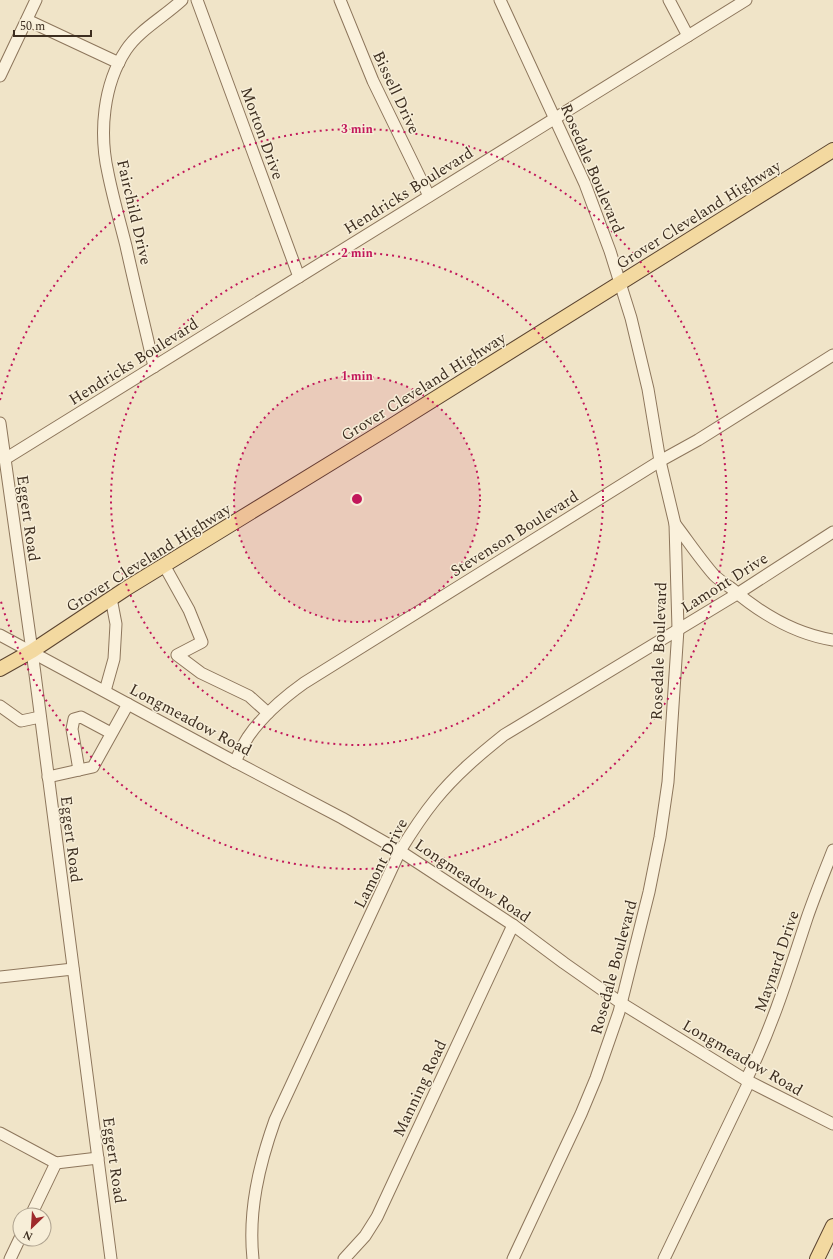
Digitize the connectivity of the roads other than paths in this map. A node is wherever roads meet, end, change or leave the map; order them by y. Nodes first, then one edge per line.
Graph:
1 (36, 0) edge
2 (182, 0) edge
3 (197, 0) edge
4 (340, 0) edge
5 (500, 0) edge
6 (669, 0) edge
7 (746, 0) edge
8 (26, 20) junction
9 (688, 36) junction
10 (119, 63) junction
11 (0, 76) edge
12 (555, 118) junction
13 (833, 150) edge
14 (429, 196) junction
15 (299, 277) junction
16 (621, 282) junction
17 (833, 355) edge
18 (154, 367) junction
19 (0, 423) edge
20 (5, 458) junction
21 (660, 461) junction
22 (675, 524) junction
23 (833, 532) edge
24 (164, 565) junction
25 (737, 594) junction
26 (111, 598) junction
27 (678, 629) junction
28 (0, 635) edge
29 (833, 640) edge
30 (32, 651) junction
31 (0, 669) edge
32 (105, 691) junction
33 (128, 704) junction
34 (0, 706) edge
35 (268, 713) junction
36 (40, 718) junction
37 (111, 733) junction
38 (235, 762) junction
39 (79, 770) junction
40 (48, 777) junction
41 (833, 850) edge
42 (400, 851) junction
43 (513, 925) junction
44 (73, 969) junction
45 (0, 977) edge
46 (621, 1003) junction
47 (748, 1081) junction
48 (833, 1124) edge
49 (0, 1133) edge
50 (98, 1158) junction
51 (56, 1163) junction
52 (35, 1207) edge
53 (833, 1226) edge
54 (16, 1247) edge
55 (10, 1259) edge
56 (111, 1259) edge
57 (253, 1259) edge
58 (344, 1259) edge
59 (513, 1259) edge
60 (664, 1259) edge
61 (817, 1259) edge

1 - 8 street
2 - 10 street, Fairchild Drive
3 - 15 street, Morton Drive
4 - 14 street, Bissell Drive
5 - 12 street, Rosedale Boulevard
6 - 9 street
7 - 9 street, Hendricks Boulevard
8 - 10 street
8 - 11 street
9 - 12 street, Hendricks Boulevard
10 - 18 street, Fairchild Drive
12 - 14 street, Hendricks Boulevard
12 - 16 street, Rosedale Boulevard
13 - 16 main road, Grover Cleveland Highway
14 - 15 street, Hendricks Boulevard
15 - 18 street, Hendricks Boulevard
16 - 21 street, Rosedale Boulevard
16 - 24 main road, Grover Cleveland Highway
17 - 21 street, Stevenson Boulevard
18 - 20 street, Hendricks Boulevard
19 - 20 street, Eggert Road
20 - 30 street, Eggert Road
21 - 22 street, Rosedale Boulevard
21 - 35 street, Stevenson Boulevard
22 - 25 street
22 - 27 street, Rosedale Boulevard
23 - 25 street, Lamont Drive
24 - 26 main road, Grover Cleveland Highway
24 - 35 street
25 - 27 street, Lamont Drive
25 - 29 street
26 - 30 main road, Grover Cleveland Highway
26 - 32 street
27 - 42 street, Lamont Drive
27 - 46 street, Rosedale Boulevard
28 - 30 street, Longmeadow Road
30 - 31 main road, Grover Cleveland Highway
30 - 32 street, Longmeadow Road
30 - 36 street, Eggert Road
32 - 33 street, Longmeadow Road
33 - 37 street
33 - 38 street, Longmeadow Road
34 - 36 street
35 - 38 street, Stevenson Boulevard
36 - 40 street, Eggert Road
37 - 39 street
37 - 39 street
38 - 42 street, Longmeadow Road
39 - 40 street
40 - 44 street, Eggert Road
41 - 47 street, Maynard Drive
42 - 43 street, Longmeadow Road
42 - 57 street, Lamont Drive
43 - 46 street, Longmeadow Road
43 - 58 street, Manning Road
44 - 45 street
44 - 50 street, Eggert Road
46 - 47 street, Longmeadow Road
46 - 59 street, Rosedale Boulevard
47 - 48 street, Longmeadow Road
47 - 60 street, Maynard Drive
49 - 51 street
50 - 51 street
50 - 56 street, Eggert Road
51 - 52 street
53 - 61 main road
54 - 55 street

